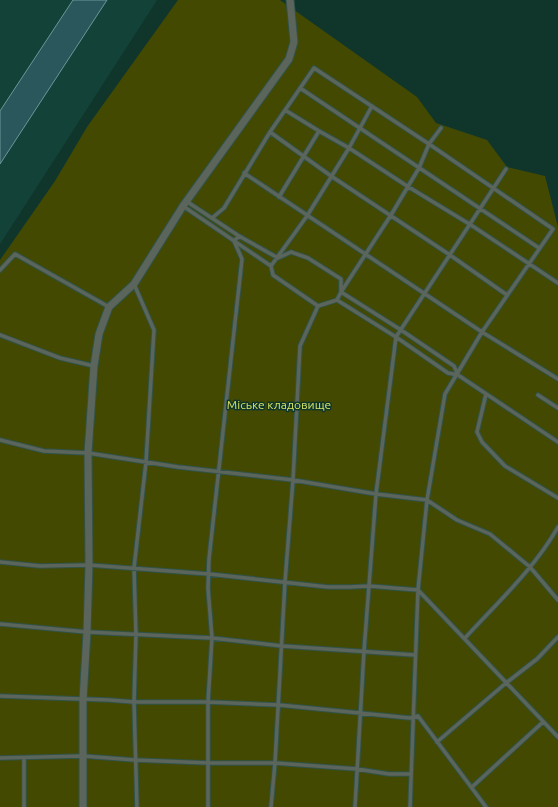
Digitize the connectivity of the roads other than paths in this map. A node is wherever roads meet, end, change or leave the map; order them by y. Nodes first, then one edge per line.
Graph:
1 (290, 0) edge
2 (300, 88) junction
3 (372, 106) junction
4 (285, 110) junction
5 (359, 128) junction
6 (441, 128) dead end
7 (319, 131) junction
8 (270, 132) junction
9 (429, 144) junction
10 (349, 148) junction
11 (304, 156) junction
12 (419, 168) junction
13 (506, 169) dead end
14 (244, 173) junction
15 (331, 176) junction
16 (407, 186) junction
17 (494, 188) junction
18 (279, 197) junction
19 (184, 204) junction
20 (480, 209) junction
21 (391, 214) junction
22 (307, 216) junction
23 (212, 218) junction
24 (471, 225) junction
25 (239, 236) junction
26 (234, 241) junction
27 (539, 248) junction
28 (365, 254) junction
29 (450, 255) junction
30 (278, 258) junction
31 (528, 263) junction
32 (271, 266) junction
33 (0, 270) edge
34 (558, 283) edge
35 (134, 284) junction
36 (340, 292) junction
37 (425, 293) junction
38 (507, 295) junction
39 (337, 300) junction
40 (318, 306) junction
41 (109, 307) junction
42 (401, 330) junction
43 (482, 332) junction
44 (0, 335) edge
45 (396, 337) junction
46 (94, 366) junction
47 (458, 375) junction
48 (558, 379) edge
49 (486, 394) junction
50 (538, 395) dead end
51 (558, 408) edge
52 (0, 440) edge
53 (558, 442) edge
54 (88, 453) junction
55 (146, 462) junction
56 (219, 472) junction
57 (292, 480) junction
58 (376, 494) junction
59 (558, 498) edge
60 (427, 500) junction
61 (558, 527) edge
62 (0, 562) edge
63 (89, 565) junction
64 (530, 567) junction
65 (134, 568) junction
66 (209, 574) junction
67 (285, 582) junction
68 (369, 586) junction
69 (418, 590) junction
70 (558, 600) edge
71 (0, 624) edge
72 (87, 632) junction
73 (136, 635) junction
74 (558, 637) edge
75 (212, 638) junction
76 (465, 638) junction
77 (282, 646) junction
78 (364, 651) junction
79 (415, 655) junction
80 (506, 683) junction
81 (0, 696) edge
82 (83, 700) junction
83 (134, 702) junction
84 (208, 702) junction
85 (279, 706) junction
86 (361, 713) junction
87 (413, 717) junction
88 (543, 722) junction
89 (558, 737) edge
90 (437, 742) junction
91 (83, 756) junction
92 (0, 758) edge
93 (24, 758) junction
94 (135, 760) junction
95 (209, 762) junction
96 (275, 763) junction
97 (356, 769) junction
98 (410, 774) junction
99 (472, 787) junction
100 (24, 807) edge
101 (82, 807) edge
102 (137, 807) edge
103 (208, 807) edge
104 (271, 807) edge
105 (355, 807) edge
106 (410, 807) edge
107 (486, 807) edge

1 - 19 street
2 - 3 lane
2 - 4 lane
2 - 5 lane
3 - 5 lane
3 - 9 lane
4 - 7 lane
4 - 8 lane
5 - 10 lane
5 - 12 lane
6 - 9 lane
7 - 10 lane
7 - 11 lane
8 - 11 lane
8 - 14 lane
9 - 12 lane
9 - 17 lane
10 - 15 lane
10 - 16 lane
11 - 15 lane
11 - 18 lane
12 - 16 lane
12 - 20 lane
13 - 17 lane
14 - 18 lane
14 - 23 lane
15 - 21 lane
15 - 22 lane
16 - 21 lane
16 - 24 lane
17 - 20 lane
17 - 27 lane
18 - 22 lane
19 - 23 lane
19 - 26 lane
19 - 35 street
20 - 24 lane
20 - 27 lane
21 - 28 lane
21 - 29 lane
22 - 28 lane
22 - 30 lane
23 - 25 lane
24 - 29 lane
24 - 31 lane
25 - 26 lane
25 - 30 lane
26 - 32 lane
26 - 56 lane
27 - 31 lane
28 - 36 lane
28 - 37 lane
29 - 37 lane
29 - 38 lane
30 - 32 lane
30 - 36 lane
31 - 34 lane
31 - 38 lane
32 - 40 lane
33 - 41 lane
35 - 41 street
35 - 55 lane
36 - 39 lane
36 - 42 lane
37 - 42 lane
37 - 43 lane
38 - 43 lane
39 - 40 lane
39 - 45 lane
40 - 57 lane
41 - 46 street
42 - 45 lane
42 - 47 lane
43 - 47 lane
43 - 48 lane
44 - 46 lane
45 - 47 lane
45 - 58 lane
46 - 54 street
47 - 49 lane
47 - 60 lane
49 - 53 lane
49 - 59 lane
50 - 51 lane
52 - 54 lane
54 - 55 lane
54 - 63 street
55 - 56 lane
55 - 65 lane
56 - 57 lane
56 - 66 lane
57 - 58 lane
57 - 67 lane
58 - 60 lane
58 - 68 lane
60 - 64 lane
60 - 69 lane
61 - 64 lane
62 - 63 lane
63 - 65 lane
63 - 72 street
64 - 70 lane
64 - 76 lane
65 - 66 lane
65 - 73 lane
66 - 67 lane
66 - 75 lane
67 - 68 lane
67 - 77 lane
68 - 69 lane
68 - 78 lane
69 - 76 lane
69 - 79 lane
71 - 72 lane
72 - 73 lane
72 - 82 street
73 - 75 lane
73 - 83 lane
74 - 80 lane
75 - 77 lane
75 - 84 lane
76 - 80 lane
77 - 78 lane
77 - 85 lane
78 - 79 lane
78 - 86 lane
79 - 87 lane
80 - 88 lane
80 - 90 lane
81 - 82 lane
82 - 83 lane
82 - 91 street
83 - 84 lane
83 - 94 lane
84 - 85 lane
84 - 95 lane
85 - 86 lane
85 - 96 lane
86 - 87 lane
86 - 97 lane
87 - 90 lane
87 - 98 lane
88 - 89 lane
88 - 99 lane
90 - 99 lane
91 - 93 lane
91 - 94 lane
91 - 101 street
92 - 93 lane
93 - 100 lane
94 - 95 lane
94 - 102 lane
95 - 96 lane
95 - 103 lane
96 - 97 lane
96 - 104 lane
97 - 98 lane
97 - 105 lane
98 - 106 lane
99 - 107 lane

